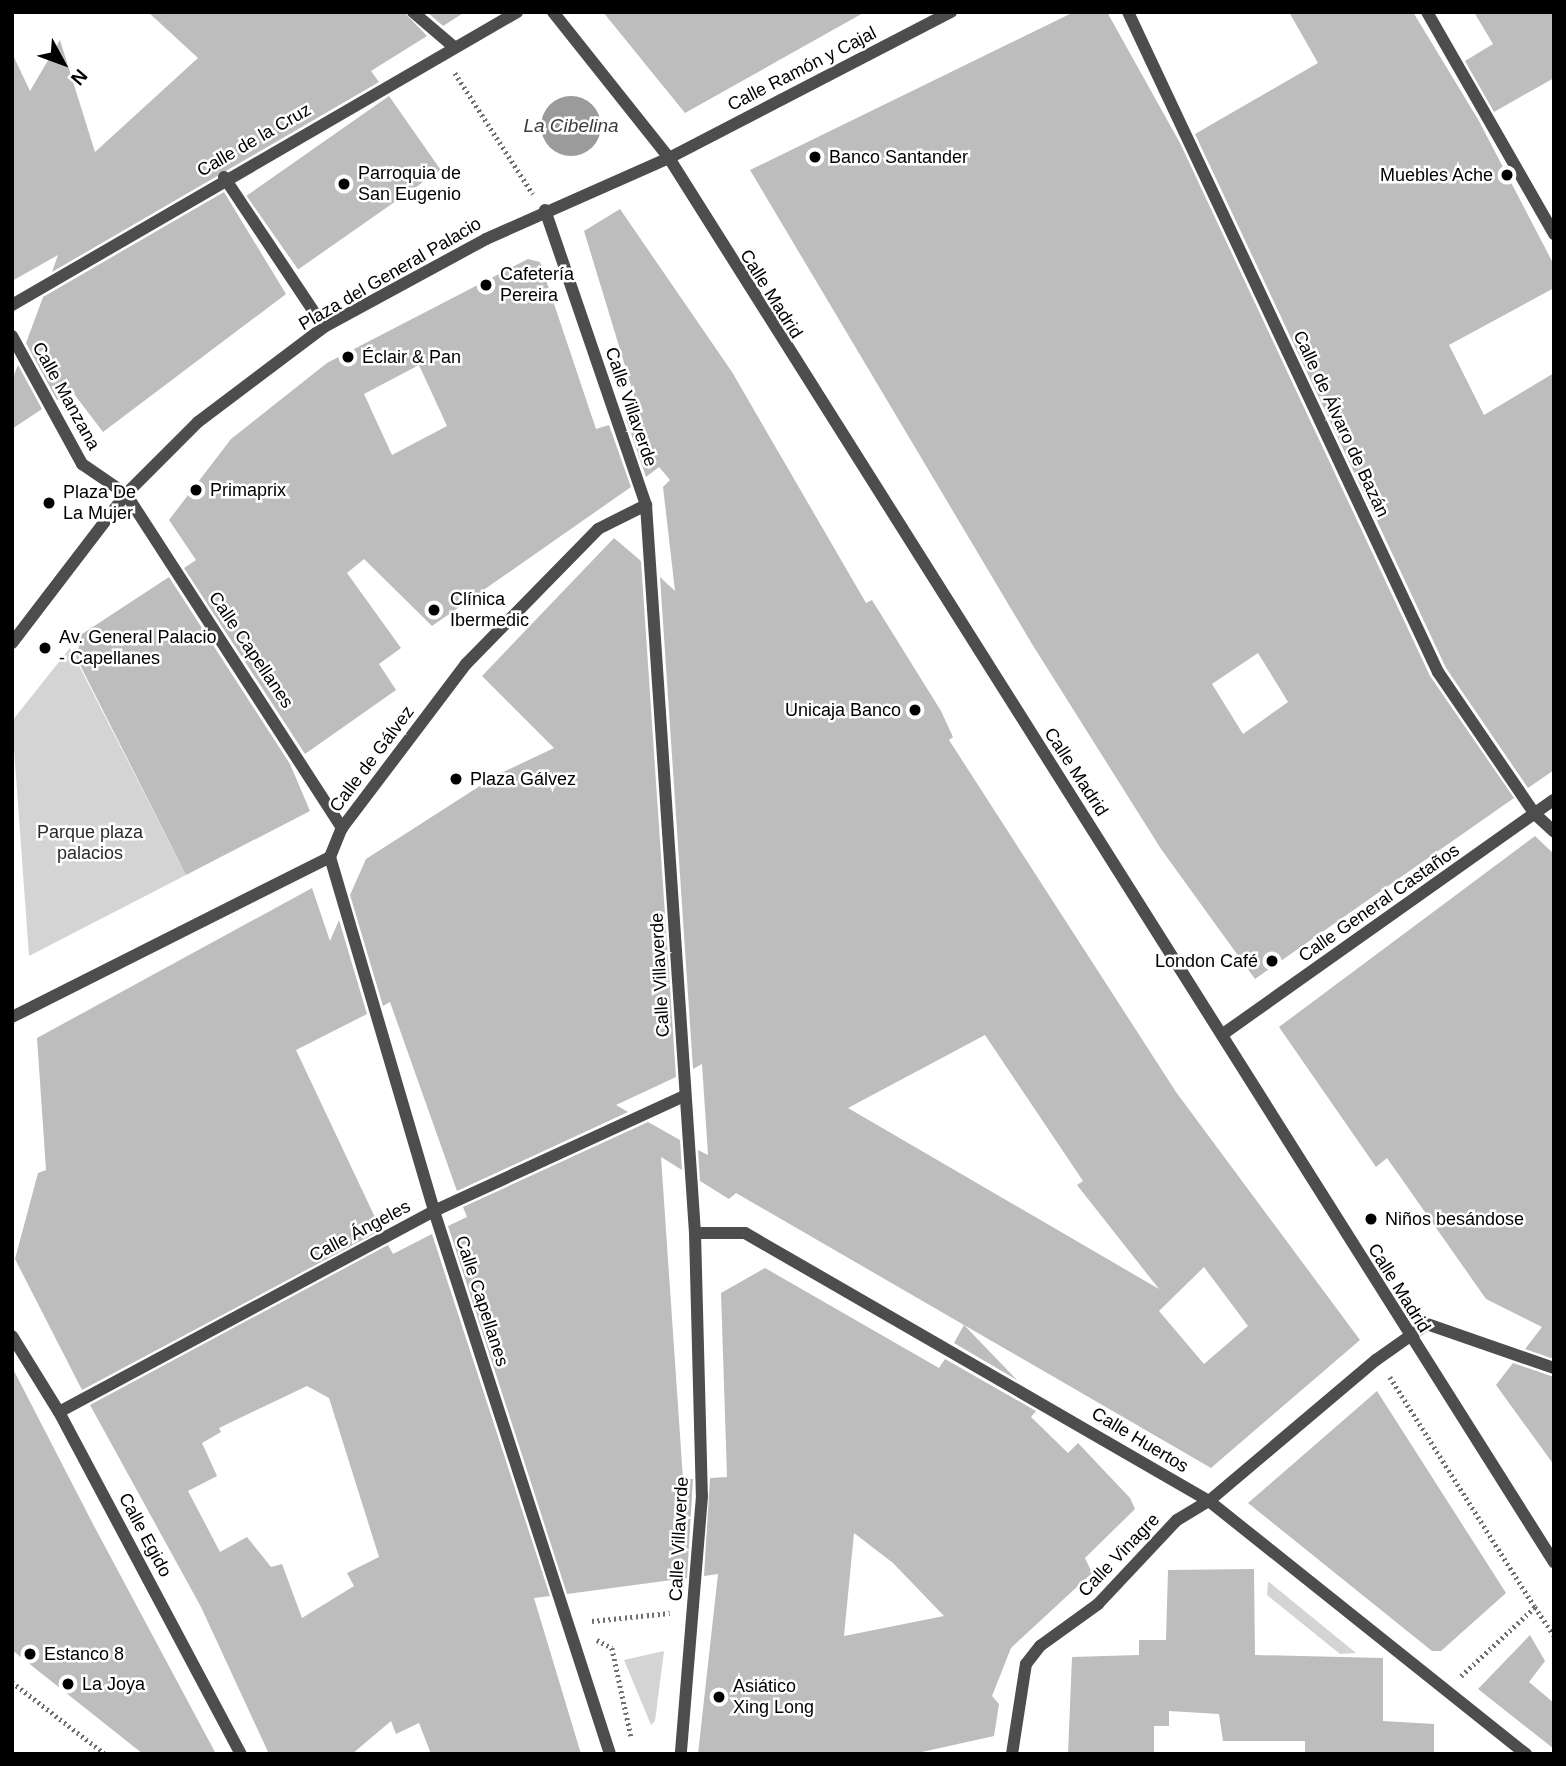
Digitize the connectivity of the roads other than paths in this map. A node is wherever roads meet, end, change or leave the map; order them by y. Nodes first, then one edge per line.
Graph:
1 (414, 12) edge
2 (517, 12) edge
3 (553, 12) edge
4 (951, 12) edge
5 (1128, 12) edge
6 (1427, 12) edge
7 (454, 47) junction
8 (669, 158) junction
9 (223, 177) junction
10 (545, 210) junction
11 (1554, 234) edge
12 (12, 305) edge
13 (324, 327) junction
14 (12, 336) edge
15 (127, 494) junction
16 (646, 505) junction
17 (12, 643) edge
18 (1554, 800) edge
19 (1535, 814) junction
20 (342, 828) junction
21 (1554, 832) edge
22 (330, 857) junction
23 (12, 1017) edge
24 (1223, 1034) junction
25 (684, 1096) junction
26 (434, 1211) junction
27 (695, 1233) junction
28 (12, 1336) edge
29 (1408, 1337) junction
30 (1554, 1368) edge
31 (59, 1412) junction
32 (1209, 1501) junction
33 (1554, 1562) edge
34 (241, 1754) edge
35 (610, 1754) edge
36 (681, 1754) edge
37 (1012, 1754) edge
38 (1527, 1754) edge

1 - 7 street
2 - 7 street, Calle de la Cruz
3 - 8 street, Calle Madrid
4 - 8 street, Calle Ramón y Cajal
5 - 19 street, Calle de Álvaro de Bazán
6 - 11 street
7 - 9 street, Calle de la Cruz
8 - 10 street, Plaza del General Palacio
8 - 24 street, Calle Madrid
9 - 12 street, Calle de la Cruz
9 - 13 street
10 - 13 street, Plaza del General Palacio
10 - 16 street, Calle Villaverde
13 - 15 street, Plaza del General Palacio
14 - 15 street, Calle Manzana
15 - 17 street, Plaza del General Palacio
15 - 20 street, Calle Capellanes
16 - 20 street, Calle de Gálvez
16 - 25 street, Calle Villaverde
18 - 19 street, Calle General Castaños
19 - 21 street, Calle de Álvaro de Bazán
19 - 24 street, Calle General Castaños
20 - 22 street, Calle de Gálvez
22 - 23 street
22 - 26 street, Calle Capellanes
24 - 29 street, Calle Madrid
25 - 26 street, Calle Ángeles
25 - 27 street, Calle Villaverde
26 - 31 street, Calle Ángeles
26 - 35 street, Calle Capellanes
27 - 32 street, Calle Huertos
27 - 36 street, Calle Villaverde
28 - 31 street, Calle Egido
29 - 30 street, Calle Vinagre
29 - 32 street, Calle Vinagre
29 - 33 street, Calle Madrid
31 - 34 street, Calle Egido
32 - 37 street, Calle Vinagre
32 - 38 street, Calle Huertos

